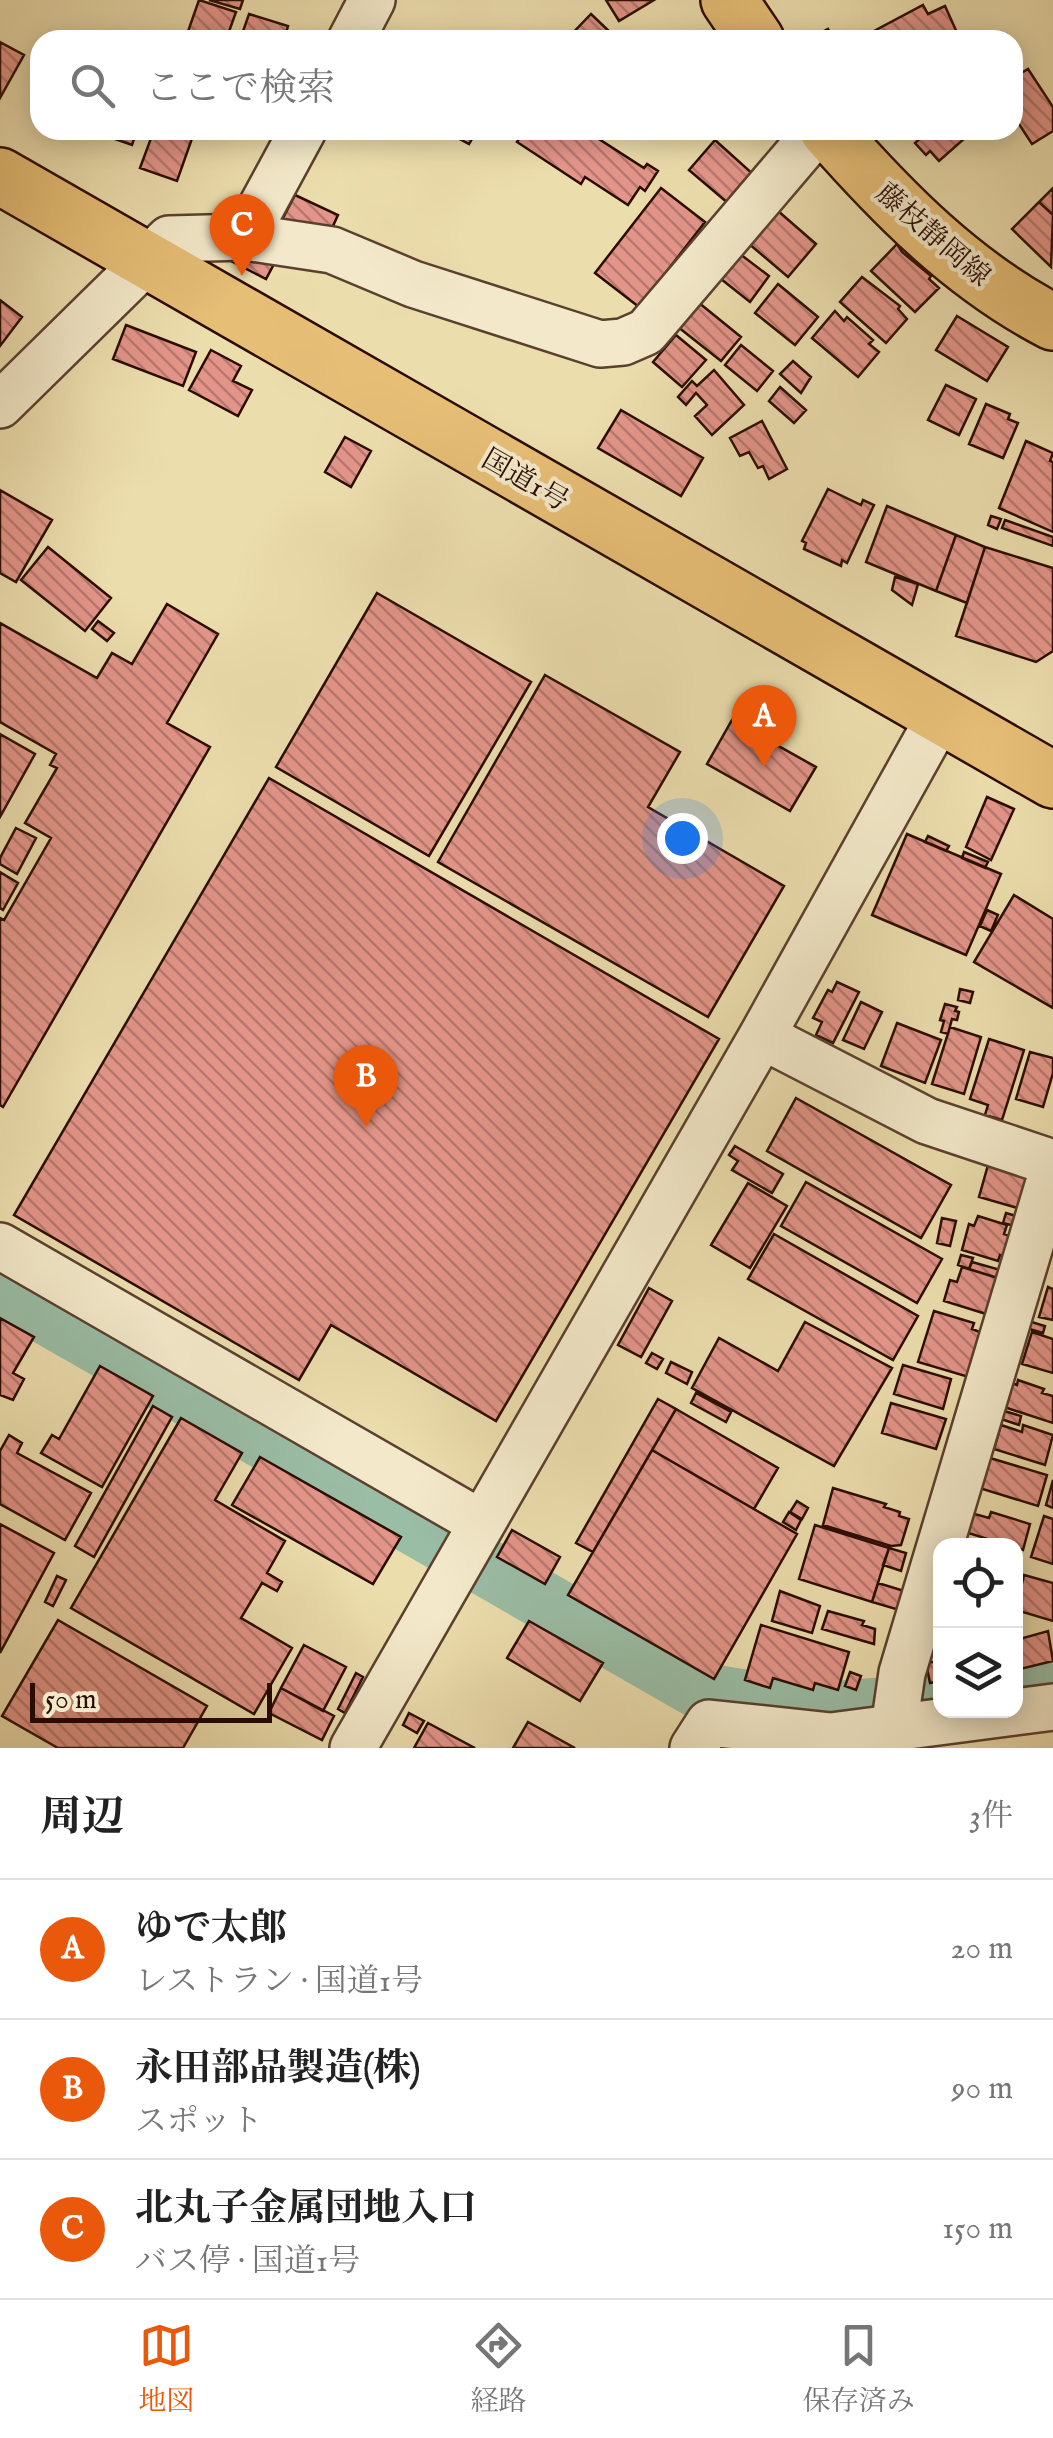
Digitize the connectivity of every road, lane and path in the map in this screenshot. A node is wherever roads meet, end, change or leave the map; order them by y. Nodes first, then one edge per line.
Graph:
1 (372, 0) edge
2 (728, 0) edge
3 (356, 30) edge
4 (749, 30) edge
5 (298, 140) edge
6 (809, 140) edge
7 (837, 140) edge
8 (0, 176) edge
9 (245, 237) junction
10 (146, 260) junction
11 (1053, 322) edge
12 (0, 405) edge
13 (940, 716) junction
14 (1053, 780) edge
15 (762, 1036) junction
16 (1053, 1166) edge
17 (0, 1246) edge
18 (468, 1547) junction
19 (895, 1722) edge
20 (1043, 1722) edge
21 (353, 1748) edge
22 (693, 1748) edge

1 - 3 street
2 - 4 main road
5 - 9 street
6 - 9 street
7 - 11 main road, 藤枝静岡線
8 - 10 main road, 国道1号
9 - 10 street
10 - 12 street
10 - 13 main road, 国道1号
13 - 14 main road, 国道1号
13 - 15 street
15 - 16 street
15 - 18 street
16 - 19 street
17 - 18 street
18 - 21 street
19 - 20 street
19 - 22 street

